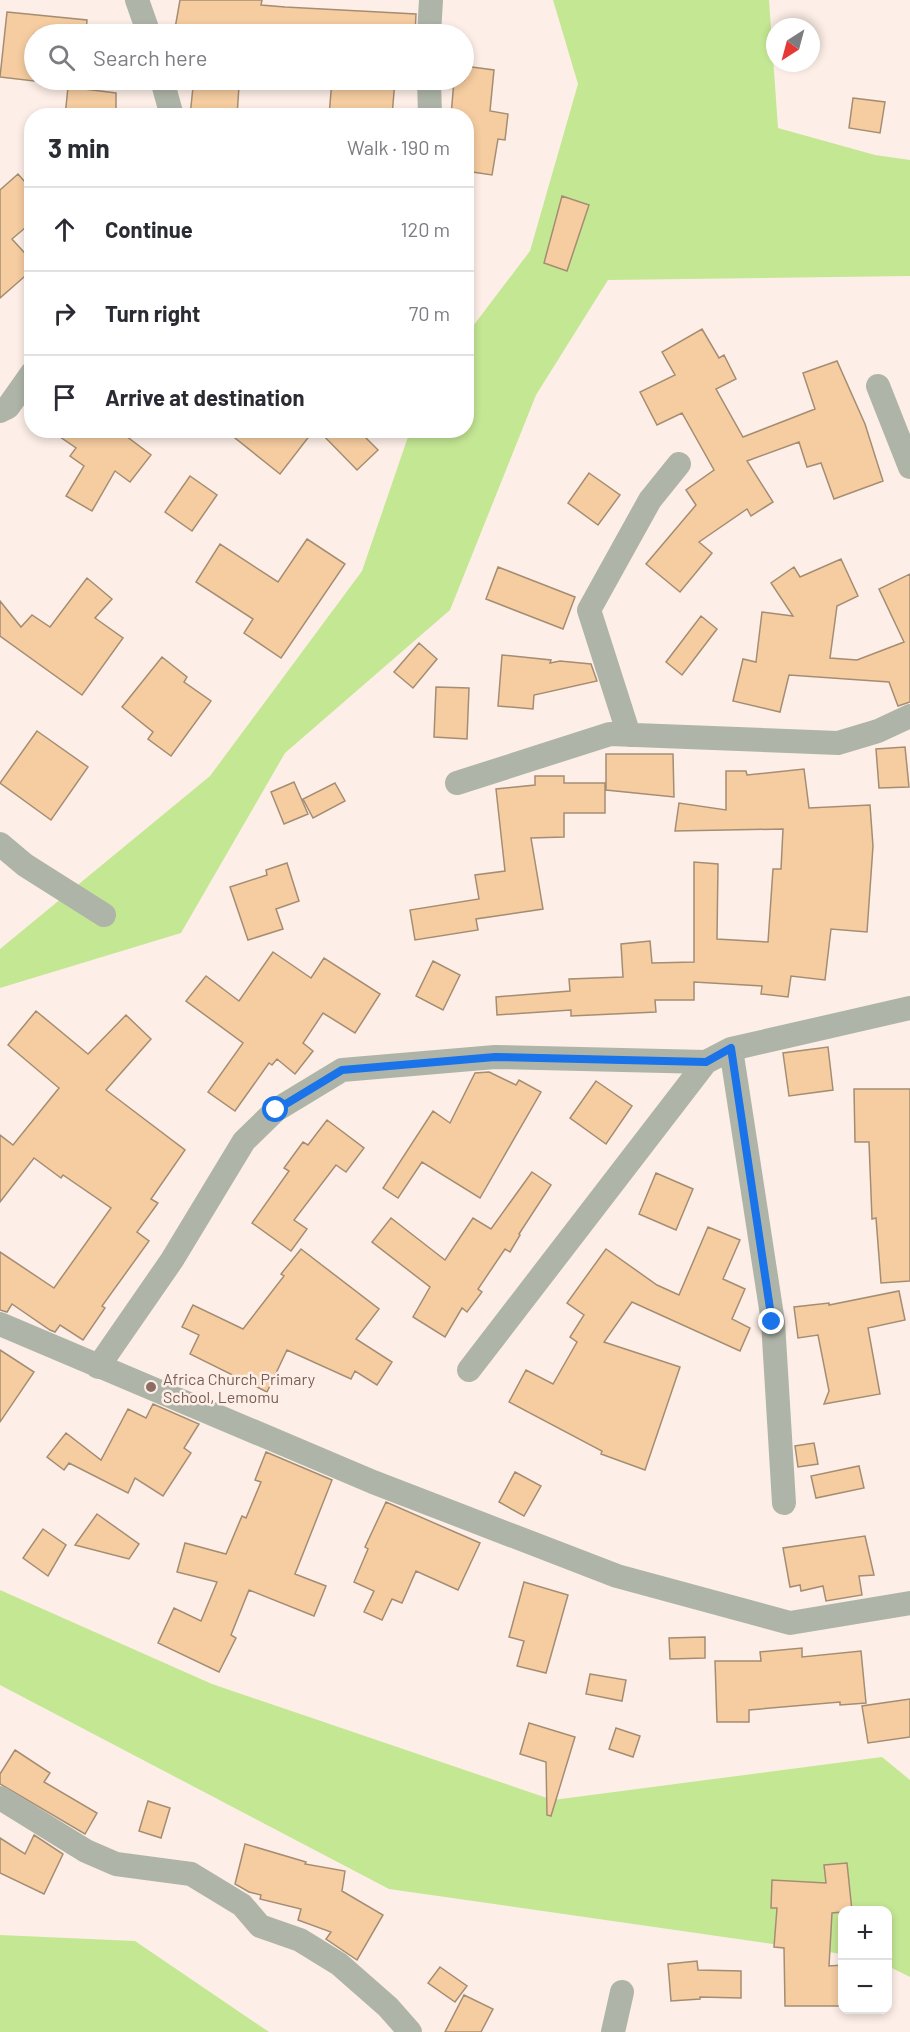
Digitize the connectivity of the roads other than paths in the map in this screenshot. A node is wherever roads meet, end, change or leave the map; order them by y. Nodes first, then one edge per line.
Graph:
1 (137, 0) edge
2 (431, 0) edge
3 (145, 24) edge
4 (430, 24) edge
5 (165, 90) edge
6 (429, 90) edge
7 (170, 108) edge
8 (430, 108) edge
9 (24, 384) edge
10 (878, 386) dead end
11 (0, 411) edge
12 (678, 464) dead end
13 (910, 467) edge
14 (910, 716) edge
15 (629, 735) junction
16 (457, 783) dead end
17 (0, 844) edge
18 (104, 915) dead end
19 (910, 1008) edge
20 (731, 1048) junction
21 (706, 1062) junction
22 (0, 1324) edge
23 (98, 1367) junction
24 (469, 1370) dead end
25 (784, 1503) dead end
26 (910, 1603) edge
27 (0, 1798) edge
28 (622, 1992) dead end
29 (410, 2032) edge
30 (614, 2032) edge

1 - 3 street
2 - 4 street
5 - 7 street
6 - 8 street
9 - 11 street
10 - 13 street
12 - 15 street
14 - 15 street
15 - 16 street
17 - 18 street
19 - 20 street
20 - 21 street
20 - 25 street
21 - 23 street
21 - 24 street
22 - 23 street
23 - 26 street
27 - 29 street
28 - 30 street

